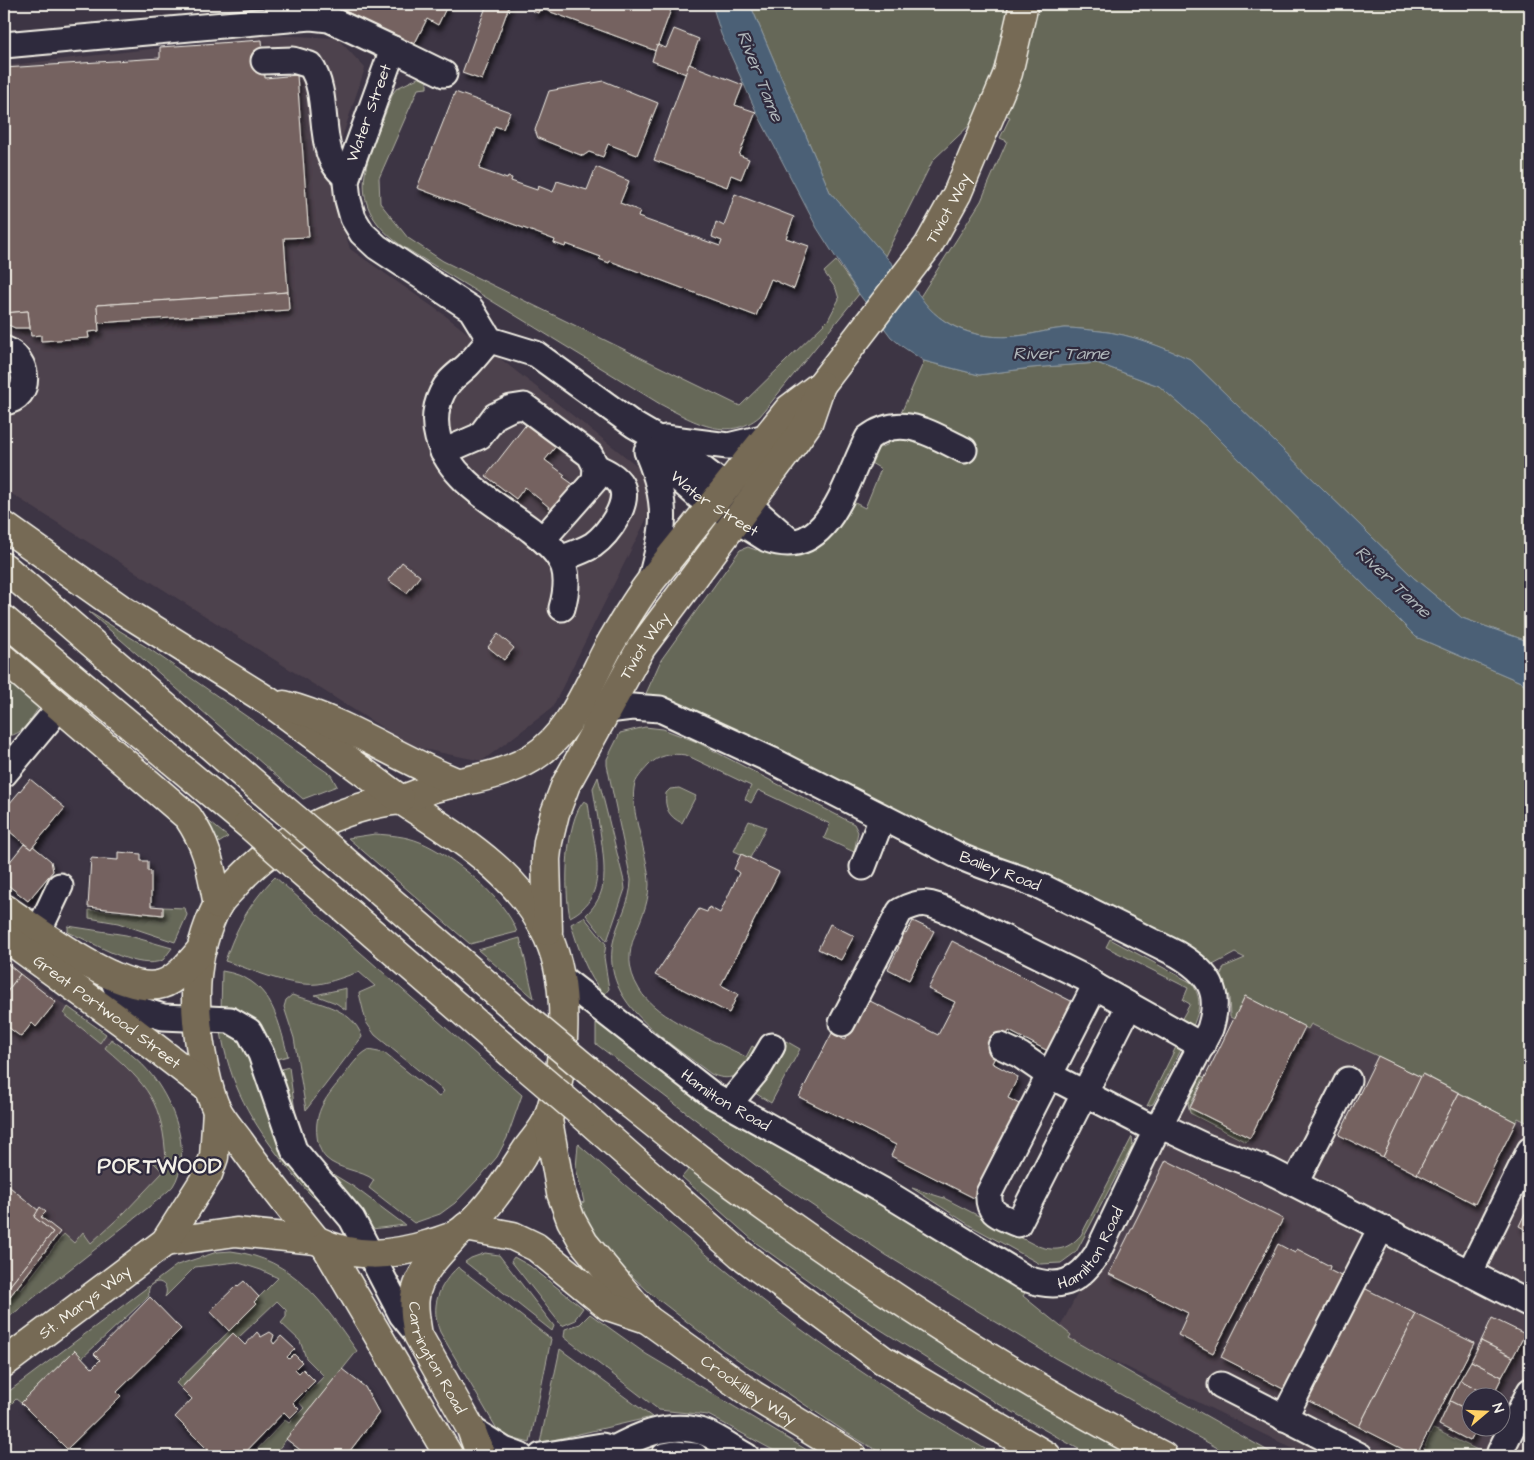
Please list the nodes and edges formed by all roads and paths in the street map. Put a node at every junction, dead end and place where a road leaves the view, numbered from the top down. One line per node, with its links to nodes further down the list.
1 (1024, 4): 9 (main road, Tiviot Way)
2 (4, 45): 3 (street, Water Street)
3 (393, 49): 5 (street); 6 (street, Water Street)
4 (264, 61): 6 (street)
5 (444, 74)
6 (347, 177): 7 (street, Water Street)
7 (490, 340): 12 (street, Water Street); 14 (street)
8 (4, 349): 10 (street)
9 (820, 386): 11 (main road, Tiviot Way); 17 (main road, Tiviot Way)
10 (4, 402)
11 (766, 437): 12 (street); 16 (main road, Tiviot Way)
12 (652, 444): 16 (street, Water Street); 22 (street, Water Street)
13 (964, 450): 17 (street, Water Street)
14 (443, 452): 15 (street); 19 (street)
15 (596, 467): 19 (street); 20 (street)
16 (719, 495): 17 (street, Water Street); 22 (main road, Tiviot Way)
17 (743, 513): 27 (main road, Tiviot Way)
18 (4, 526): 26 (main road)
19 (542, 539): 20 (street)
20 (560, 558): 23 (street)
21 (4, 567): 84 (main road, bridge)
22 (650, 582): 30 (main road, Tiviot Way)
23 (562, 608)
24 (4, 620): 83 (main road, bridge)
25 (4, 659): 35 (main road)
26 (268, 701): 30 (main road); 31 (main road)
27 (608, 710): 32 (street, Bailey Road); 38 (main road, Tiviot Way)
28 (49, 720): 29 (street)
29 (6, 767)
30 (469, 781): 31 (main road, Tiviot Way)
31 (401, 800): 35 (main road, Tiviot Way); 38 (main road)
32 (882, 818): 33 (street); 49 (street, Bailey Road)
33 (863, 867)
34 (60, 886): 39 (street)
35 (218, 905): 40 (main road)
36 (4, 908): 39 (main road, Great Portwood Street)
37 (4, 936): 39 (main road, Great Portwood Street)
38 (549, 938): 42 (main road)
39 (33, 943): 41 (main road, Great Portwood Street); 53 (main road, Great Portwood Street)
40 (202, 949): 41 (main road, Great Portwood Street); 45 (main road)
41 (110, 974): 45 (street)
42 (559, 976): 54 (street, Hamilton Road); 55 (main road)
43 (1095, 986): 44 (street); 46 (street); 50 (street)
44 (1129, 1006): 49 (street); 52 (street)
45 (197, 1019): 53 (main road); 63 (street)
46 (842, 1023)
47 (772, 1046): 54 (street)
48 (1001, 1046): 50 (street)
49 (1202, 1046): 56 (street, Bailey Road)
50 (1049, 1075): 52 (street); 52 (street)
51 (1348, 1080): 58 (street)
52 (1084, 1094): 56 (street)
53 (213, 1100): 61 (main road, St. Marys Way); 62 (main road)
54 (728, 1104): 56 (street, Hamilton Road)
55 (548, 1120): 60 (main road, Carrington Road); 66 (main road, Crookilley Way)
56 (1159, 1128): 58 (street)
57 (1530, 1150): 64 (street)
58 (1295, 1183): 59 (street)
59 (1381, 1228): 64 (street); 71 (street)
60 (460, 1231): 63 (main road, St. Marys Way); 66 (main road, Crookilley Way); 67 (main road, Carrington Road)
61 (165, 1242): 62 (main road, St. Marys Way); 68 (main road, St. Marys Way)
62 (321, 1242): 63 (main road, St. Marys Way); 75 (main road)
63 (371, 1255): 67 (street)
64 (1470, 1272): 65 (street)
65 (1530, 1304)
66 (647, 1319): 82 (main road, Crookilley Way)
67 (418, 1335): 72 (main road, Carrington Road)
68 (4, 1363)
69 (1221, 1385): 71 (street)
70 (1530, 1391): 73 (street)
71 (1284, 1418): 85 (street)
72 (471, 1429): 76 (main road, Carrington Road); 77 (street)
73 (1500, 1452)
74 (607, 1453): 78 (street); 81 (street)
75 (449, 1456)
76 (481, 1456)
77 (520, 1456)
78 (541, 1456)
79 (664, 1456): 80 (street)
80 (694, 1456)
81 (746, 1456)
82 (853, 1456)
83 (1047, 1456)
84 (1163, 1456)
85 (1360, 1456)

